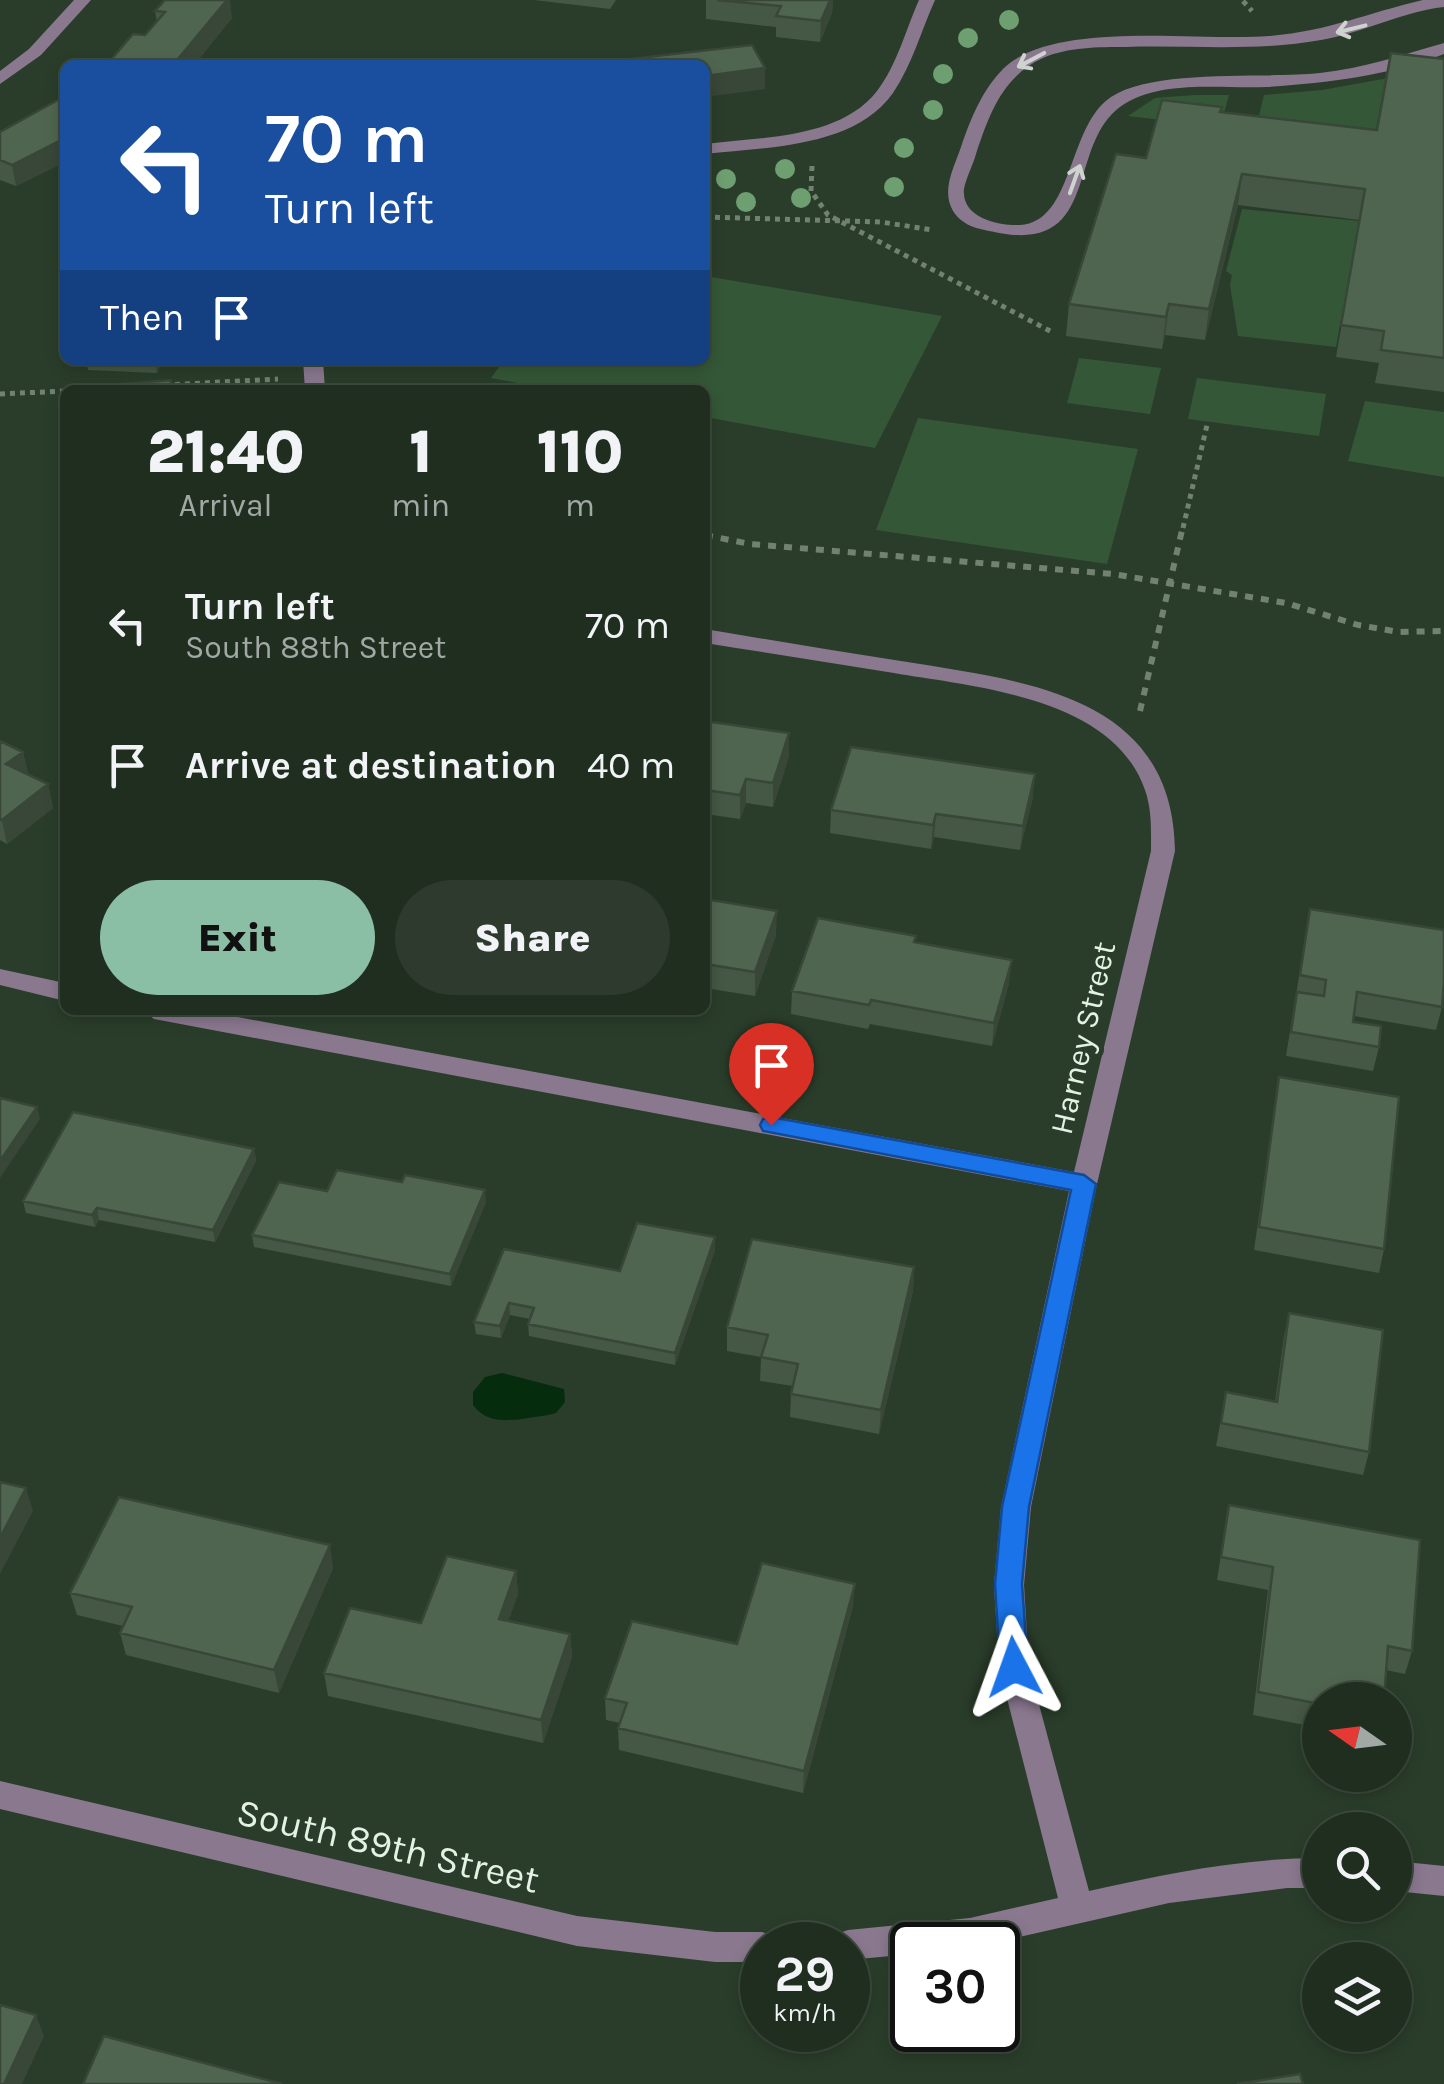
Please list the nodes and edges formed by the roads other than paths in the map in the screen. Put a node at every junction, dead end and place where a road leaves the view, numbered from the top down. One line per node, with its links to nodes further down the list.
1 (83, 0): 5 (street)
2 (927, 0): 6 (street)
3 (1444, 2): 4 (street, one-way to 4)
4 (1444, 48)
5 (0, 79)
6 (710, 148)
7 (710, 637): 11 (street, Harney Street)
8 (0, 977): 9 (street)
9 (60, 991)
10 (181, 1015): 11 (street)
11 (1084, 1184): 16 (street, Harney Street)
12 (0, 1795): 18 (street, South 89th Street)
13 (1302, 1873): 16 (street)
14 (1412, 1878): 15 (street)
15 (1444, 1881)
16 (1077, 1907): 17 (street)
17 (870, 1944)
18 (740, 1948)

